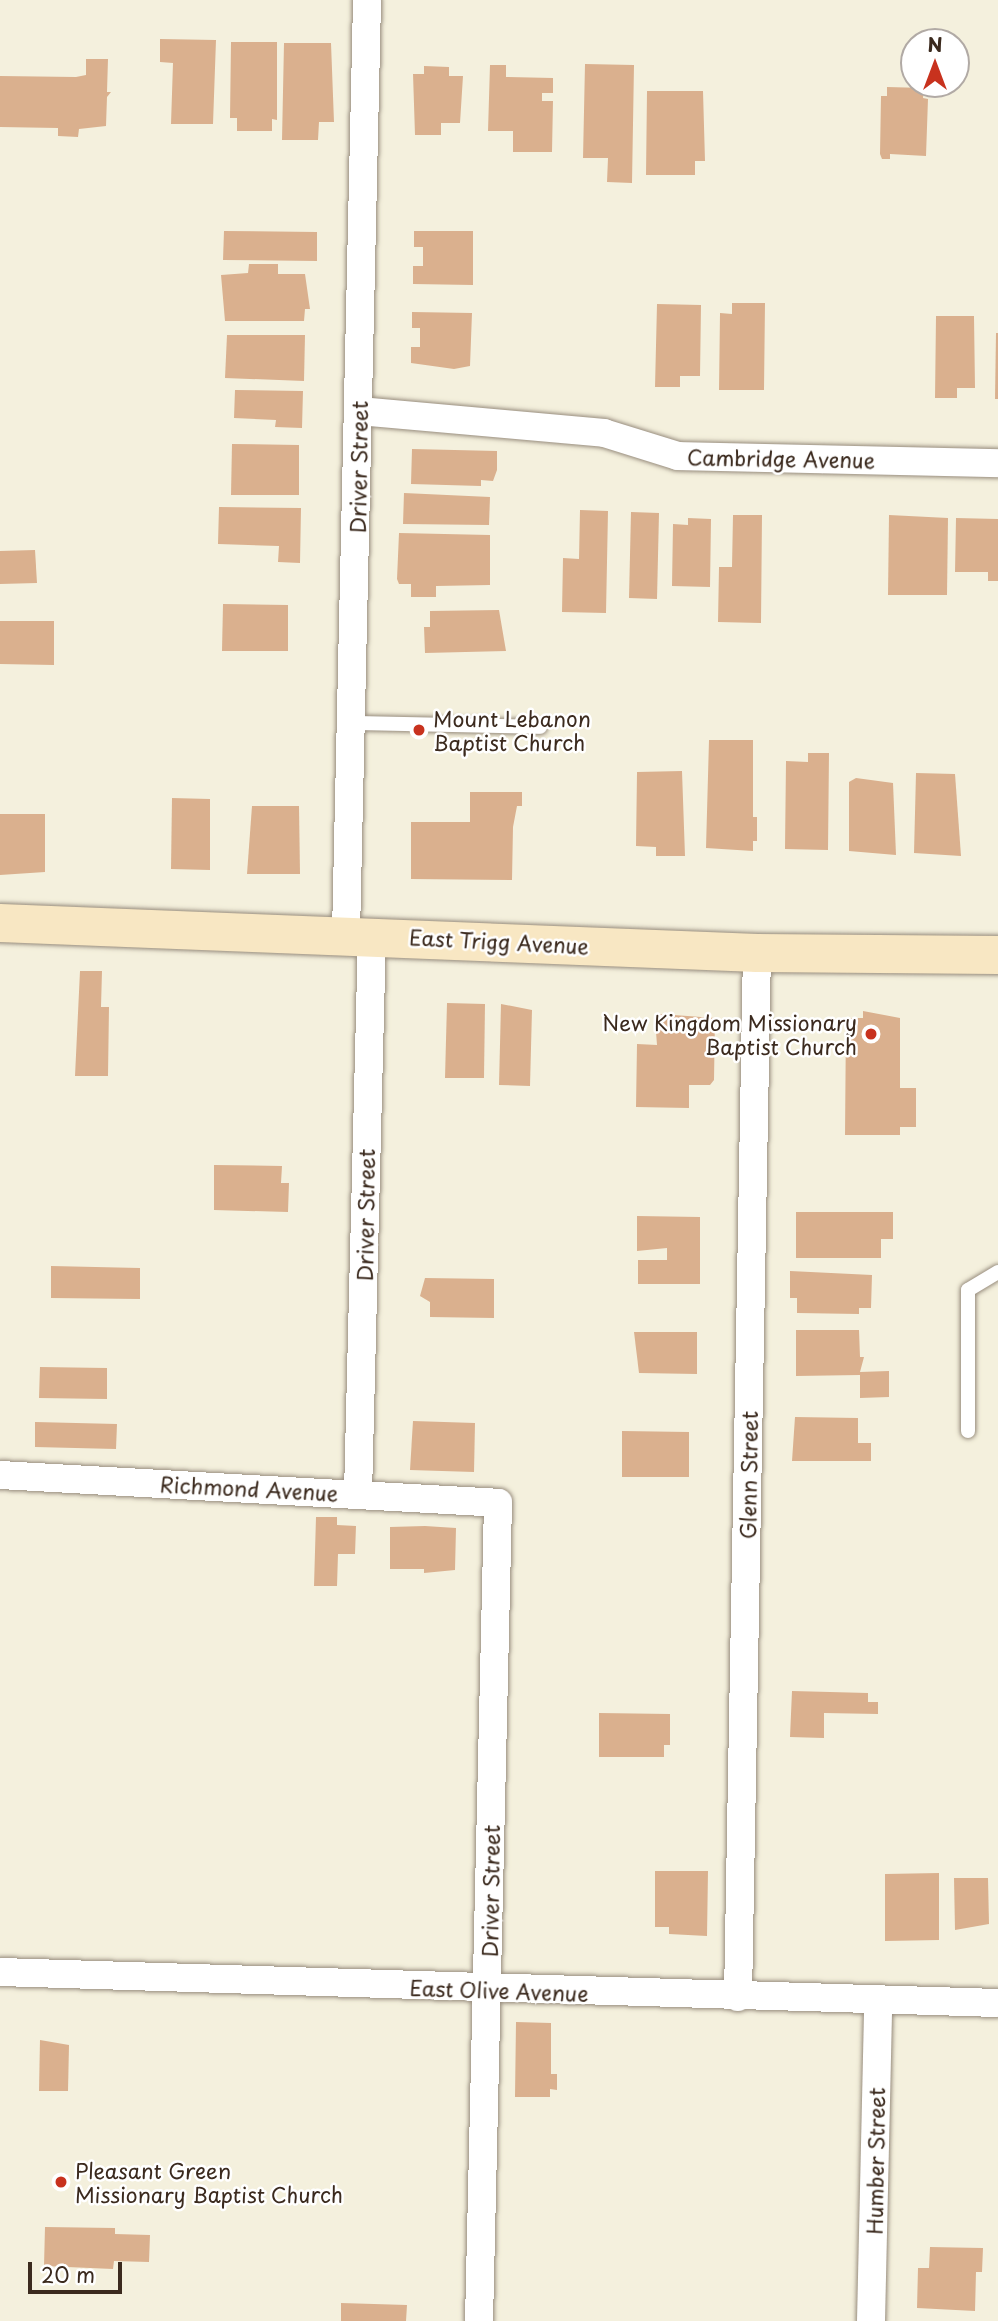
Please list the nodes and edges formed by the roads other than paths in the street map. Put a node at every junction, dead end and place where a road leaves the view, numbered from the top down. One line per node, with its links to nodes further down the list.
1 (368, 0): 2 (street, Driver Street)
2 (359, 411): 3 (street, Cambridge Avenue); 4 (street, Driver Street)
3 (998, 463)
4 (352, 723): 5 (lane); 7 (street, Driver Street)
5 (540, 727)
6 (0, 923): 7 (street, East Trigg Avenue)
7 (359, 935): 8 (street, East Trigg Avenue); 13 (street, Driver Street)
8 (757, 953): 9 (street, East Trigg Avenue); 17 (street, Glenn Street)
9 (998, 955)
10 (998, 1272): 11 (lane)
11 (968, 1431)
12 (0, 1475): 13 (street, Richmond Avenue)
13 (358, 1494): 14 (street, Richmond Avenue)
14 (498, 1503): 16 (street, Driver Street)
15 (0, 1972): 16 (street, East Olive Avenue)
16 (488, 1990): 17 (street, East Olive Avenue); 20 (street, Driver Street)
17 (738, 1997): 18 (street, East Olive Avenue)
18 (878, 2002): 19 (street, East Olive Avenue); 21 (street, Humber Street)
19 (998, 2003)
20 (479, 2321)
21 (871, 2321)

